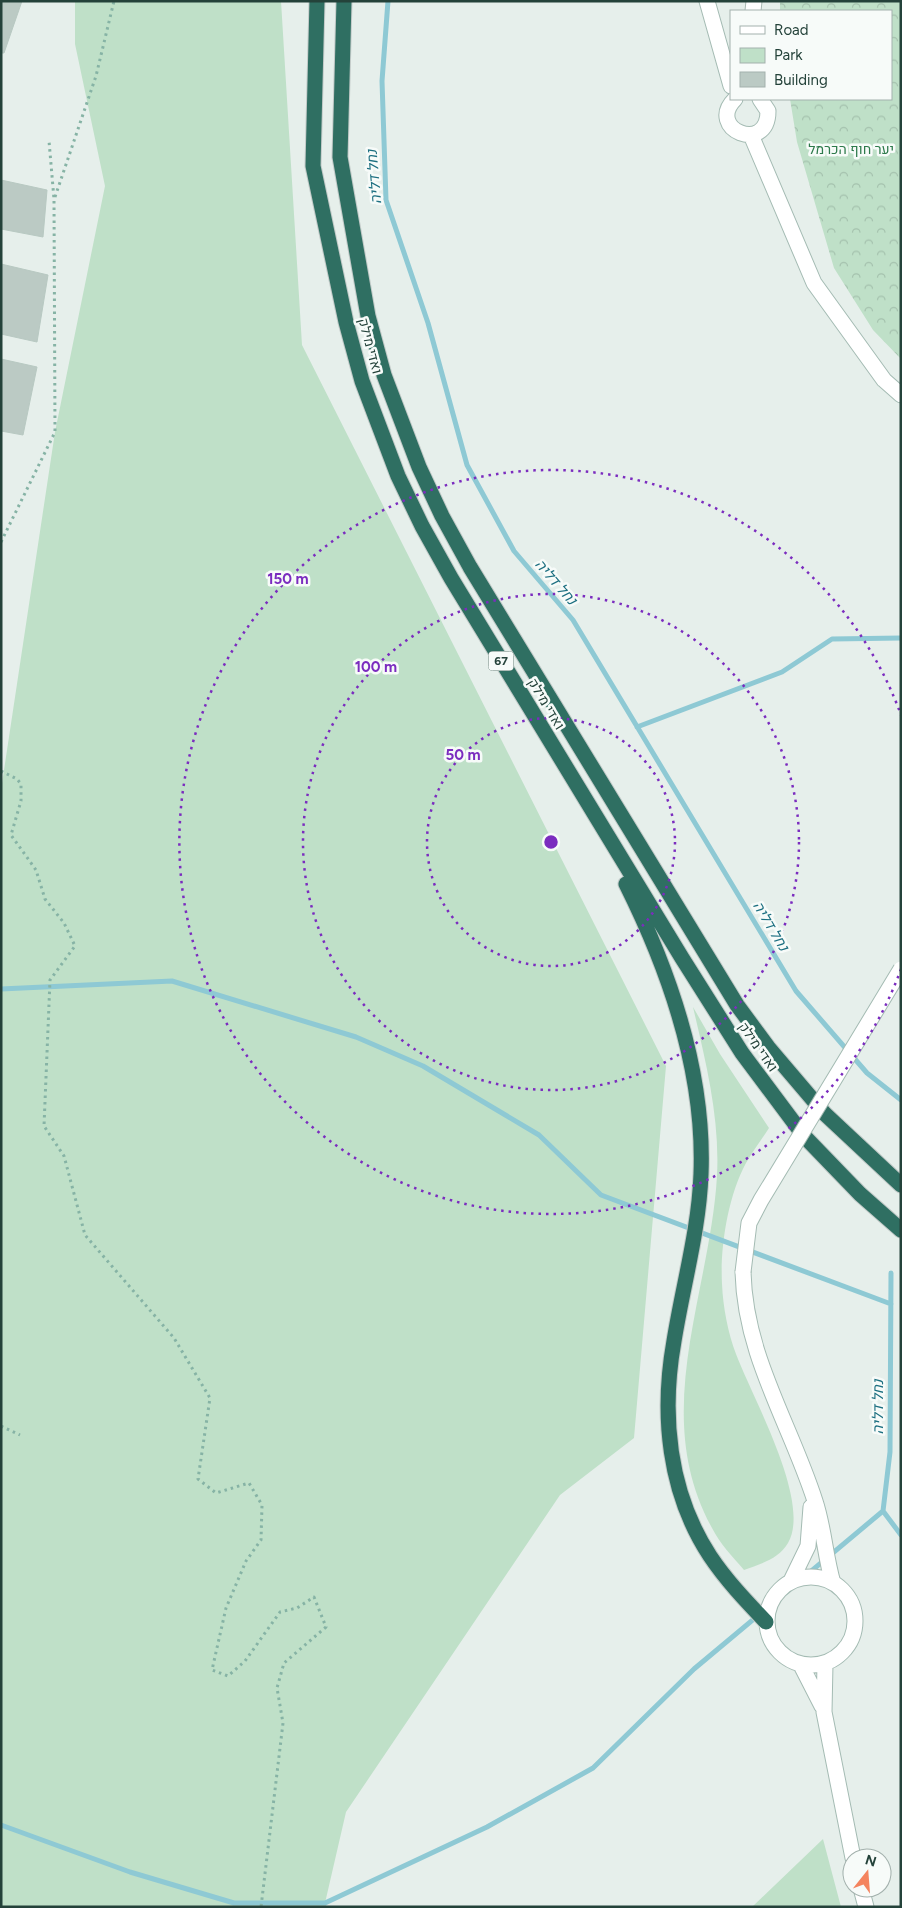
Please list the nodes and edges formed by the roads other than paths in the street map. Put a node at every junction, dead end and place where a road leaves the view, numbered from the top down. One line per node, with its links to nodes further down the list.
1 (316, 1): 9 (highway, ואדי מילק / 67)
2 (344, 1): 11 (highway, ואדי מילק / 67)
3 (707, 1): 4 (street)
4 (730, 82)
5 (734, 100): 7 (street)
6 (761, 100): 7 (street)
7 (751, 135): 8 (street)
8 (901, 395)
9 (580, 791): 12 (highway, ואדי מילק / 67); 16 (highway)
10 (901, 969): 13 (street, bridge)
11 (901, 1185)
12 (901, 1230)
13 (806, 1478): 14 (street); 15 (street)
14 (791, 1582): 15 (street); 16 (street)
15 (833, 1583): 17 (street)
16 (766, 1622): 18 (street)
17 (825, 1664): 18 (street); 19 (street)
18 (801, 1665): 19 (street)
19 (824, 1712): 20 (street)
20 (851, 1848)

